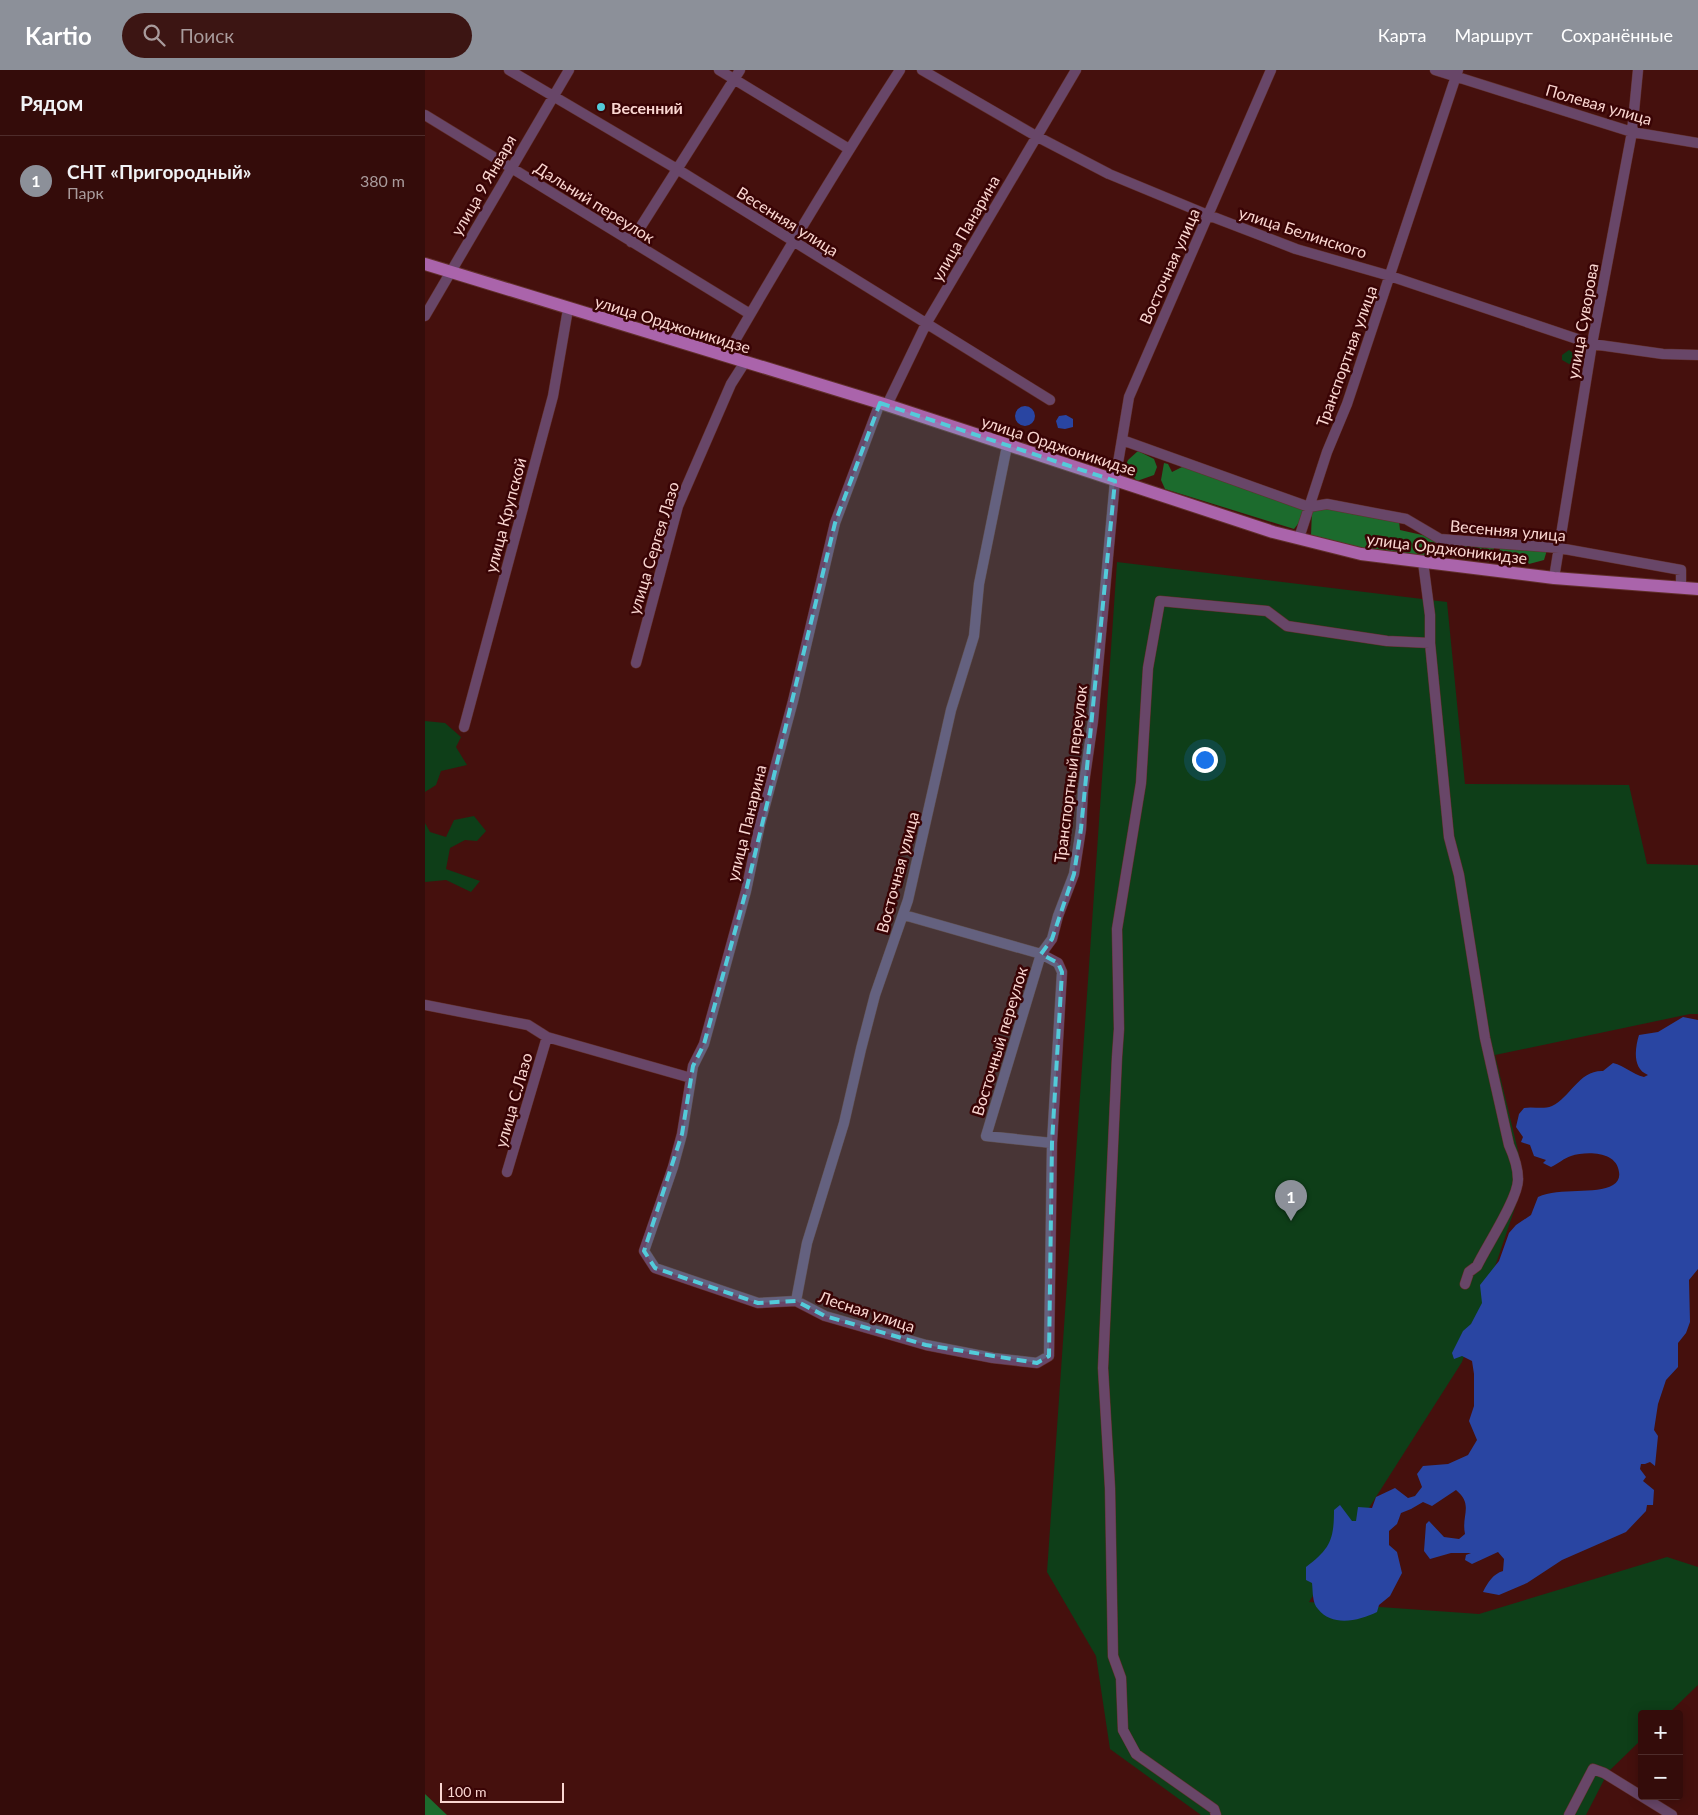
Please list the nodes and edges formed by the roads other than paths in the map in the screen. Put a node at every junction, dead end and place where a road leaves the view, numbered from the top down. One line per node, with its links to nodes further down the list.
1 (509, 70): 12 (street, Весенняя улица)
2 (569, 70): 12 (street, улица 9 Января)
3 (719, 70): 11 (street)
4 (900, 70): 17 (street)
5 (922, 70): 15 (street, улица Белинского)
6 (1076, 70): 15 (street, улица Панарина)
7 (1271, 70): 20 (street, Восточная улица)
8 (1435, 70): 10 (street, Полевая улица)
9 (1638, 70): 14 (street, улица Суворова)
10 (1457, 74): 14 (street, Полевая улица); 25 (street, Транспортная улица)
11 (737, 75): 17 (street); 19 (street)
12 (553, 96): 18 (street, улица 9 Января); 19 (street, Весенняя улица)
13 (425, 115): 18 (street, Дальний переулок)
14 (1631, 132): 16 (street, Полевая улица); 30 (street, улица Суворова)
15 (1036, 136): 20 (street, улица Белинского); 29 (street, улица Панарина)
16 (1698, 143)
17 (849, 149): 22 (street)
18 (511, 167): 21 (street, Дальний переулок); 24 (street, улица 9 Января)
19 (677, 169): 21 (street); 22 (street, Весенняя улица)
20 (1207, 215): 25 (street, улица Белинского); 36 (street, Восточная улица)
21 (631, 242): 27 (street, Дальний переулок)
22 (792, 242): 27 (street); 29 (street, Весенняя улица)
23 (425, 264): 24 (main road, улица Орджоникидзе)
24 (451, 272): 26 (main road, улица Орджоникидзе); 28 (street, улица 9 Января)
25 (1390, 276): 30 (street, улица Белинского); 39 (street, Транспортная улица)
26 (568, 309): 32 (main road, улица Орджоникидзе); 48 (street, улица Крупской)
27 (750, 314): 32 (street)
28 (425, 316)
29 (926, 324): 34 (street, Весенняя улица); 35 (street, улица Панарина)
30 (1592, 344): 31 (street, улица Белинского); 41 (street, улица Суворова)
31 (1698, 355)
32 (726, 356): 33 (main road, улица Орджоникидзе)
33 (745, 362): 35 (main road, улица Орджоникидзе); 47 (street, улица Сергея Лазо)
34 (1050, 400)
35 (884, 404): 37 (main road, улица Орджоникидзе); 53 (street, улица Панарина)
36 (1121, 440): 38 (street, Восточная улица); 39 (street, Весенняя улица)
37 (1007, 446): 38 (main road, улица Орджоникидзе); 49 (street, Восточная улица)
38 (1115, 481): 40 (main road, улица Орджоникидзе); 50 (street, Транспортный переулок)
39 (1309, 507): 40 (street, Транспортная улица); 41 (street, Весенняя улица)
40 (1299, 538): 42 (main road, улица Орджоникидзе)
41 (1559, 548): 43 (street, улица Суворова); 44 (street, Весенняя улица)
42 (1423, 562): 43 (main road, улица Орджоникидзе); 46 (street)
43 (1554, 578): 44 (main road, улица Орджоникидзе)
44 (1681, 588): 45 (main road, улица Орджоникидзе)
45 (1698, 589)
46 (1430, 643): 57 (street); 59 (street)
47 (635, 663)
48 (464, 727)
49 (904, 915): 50 (street, Восточный переулок); 58 (street, Восточная улица)
50 (1041, 954): 54 (street); 54 (street, Восточный переулок)
51 (425, 1005): 52 (street)
52 (547, 1037): 53 (street); 55 (street, улица С.Лазо)
53 (691, 1078): 56 (street, улица Панарина)
54 (1052, 1143): 58 (street, Лесная улица)
55 (507, 1172)
56 (644, 1251): 58 (street, Лесная улица)
57 (1465, 1284)
58 (796, 1301)
59 (1216, 1815)
60 (1569, 1815): 61 (street)
61 (1672, 1815)

